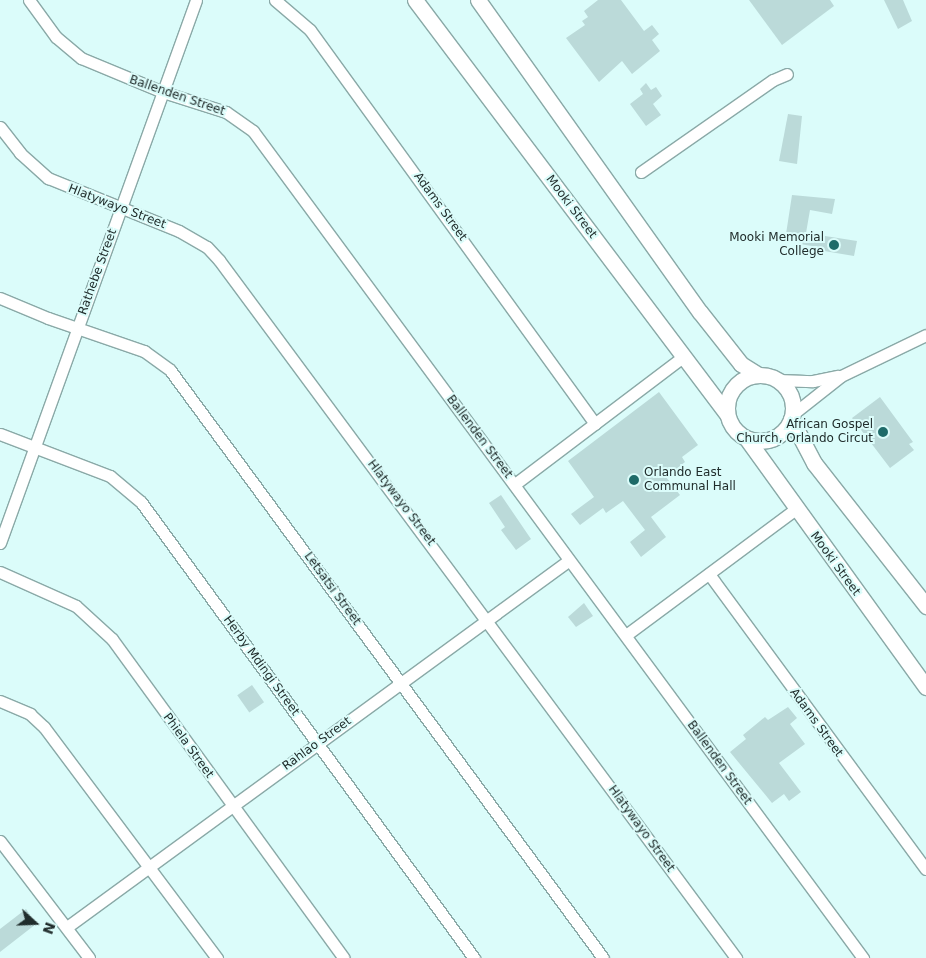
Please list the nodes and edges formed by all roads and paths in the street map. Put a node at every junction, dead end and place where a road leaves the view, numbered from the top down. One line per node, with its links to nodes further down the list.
1 (29, 0): 7 (street, Ballenden Street)
2 (196, 0): 7 (street, Rathebe Street)
3 (275, 0): 20 (street, Adams Street)
4 (415, 0): 14 (main road, Mooki Street)
5 (478, 0): 15 (main road)
6 (787, 74): 9 (street)
7 (163, 92): 10 (street, Rathebe Street); 24 (street, Ballenden Street)
8 (0, 126): 10 (street, Hlatywayo Street)
9 (641, 172)
10 (121, 208): 12 (street, Rathebe Street); 31 (street, Hlatywayo Street)
11 (0, 298): 12 (street, Letsatsi Street)
12 (78, 327): 23 (street, Rathebe Street); 33 (street, Letsatsi Street)
13 (926, 335): 16 (street)
14 (683, 357): 18 (main road, Mooki Street); 20 (street)
15 (757, 374): 17 (main road); 18 (main road)
16 (841, 376): 17 (street); 19 (street)
17 (778, 380): 19 (main road)
18 (727, 414): 22 (main road)
19 (792, 417): 22 (main road); 30 (main road)
20 (595, 424): 24 (street)
21 (0, 434): 23 (street, Herby Mdingi Street)
22 (747, 439): 25 (main road, Mooki Street)
23 (35, 446): 26 (street, Rathebe Street); 36 (street, Herby Mdingi Street)
24 (514, 484): 27 (street, Ballenden Street)
25 (797, 508): 29 (street); 34 (main road, Mooki Street)
26 (0, 543)
27 (568, 561): 31 (street, Rahlao Street); 32 (street, Ballenden Street)
28 (0, 572): 37 (street, Phiela Street)
29 (709, 574): 32 (street); 40 (street, Adams Street)
30 (926, 606)
31 (487, 620): 33 (street, Rahlao Street); 47 (street, Hlatywayo Street)
32 (626, 635): 48 (street, Ballenden Street)
33 (400, 684): 36 (street, Rahlao Street); 46 (street, Letsatsi Street)
34 (926, 687)
35 (0, 702): 39 (street)
36 (318, 744): 37 (street, Rahlao Street); 45 (street, Herby Mdingi Street)
37 (232, 807): 39 (street, Rahlao Street); 44 (street, Phiela Street)
38 (0, 841): 41 (street)
39 (147, 869): 41 (street, Rahlao Street); 43 (street)
40 (926, 869)
41 (67, 928): 42 (street)
42 (89, 958)
43 (216, 958)
44 (344, 958)
45 (474, 958)
46 (603, 958)
47 (736, 958)
48 (863, 958)

